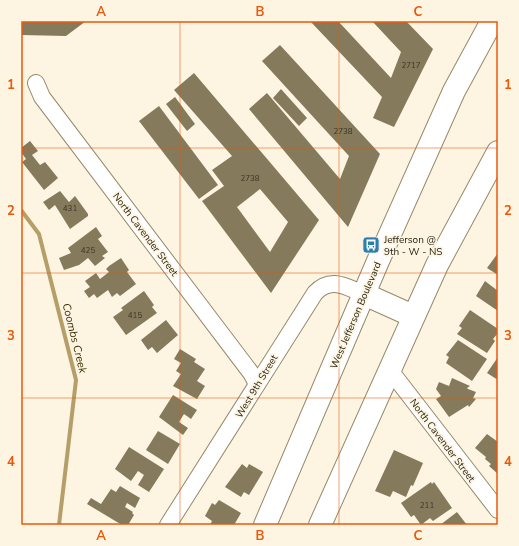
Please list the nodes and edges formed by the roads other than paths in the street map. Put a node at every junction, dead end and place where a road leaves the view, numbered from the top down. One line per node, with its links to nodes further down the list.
1 (492, 21): 4 (main road, West Jefferson Boulevard)
2 (36, 83): 7 (street, North Cavender Street)
3 (498, 152): 5 (main road)
4 (364, 294): 5 (main road); 7 (street, West 9th Street); 10 (main road, West Jefferson Boulevard)
5 (413, 316): 6 (main road)
6 (389, 369): 8 (street, North Cavender Street); 11 (main road)
7 (257, 384): 9 (street, West 9th Street)
8 (498, 510)
9 (168, 525)
10 (266, 525)
11 (320, 525)

